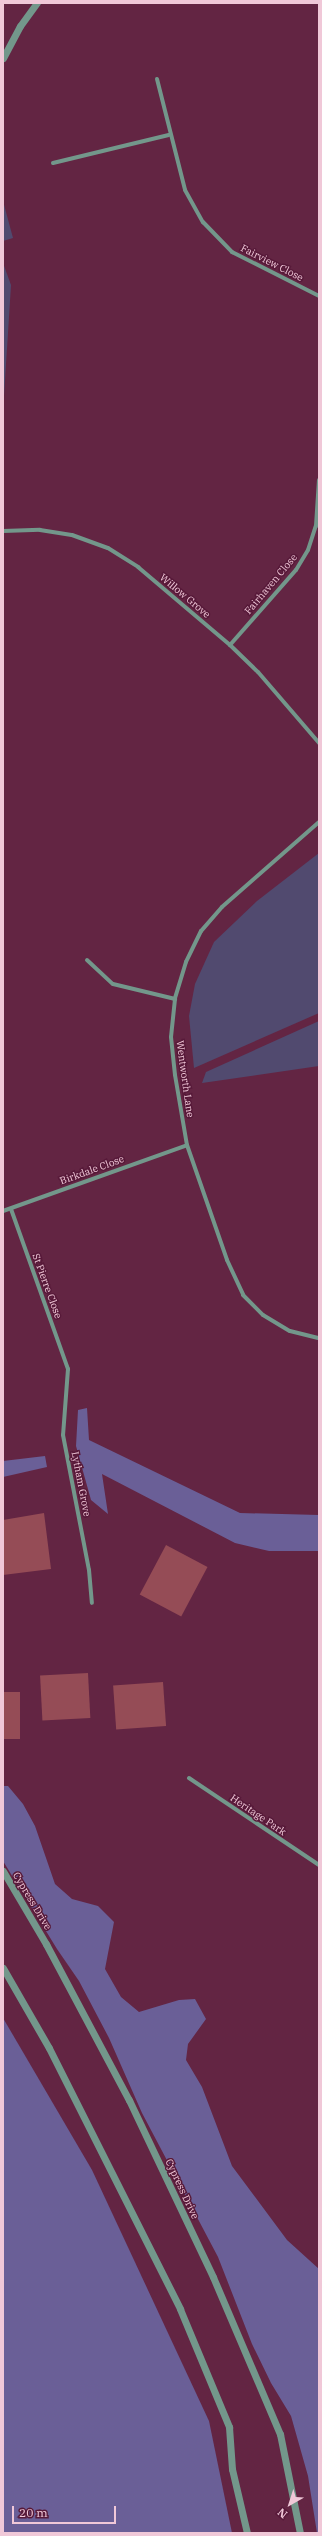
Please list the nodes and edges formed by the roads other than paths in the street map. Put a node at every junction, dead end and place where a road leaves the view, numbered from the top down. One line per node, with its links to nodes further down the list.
1 (37, 3): 2 (street)
2 (5, 48): 3 (street)
3 (3, 58)
4 (157, 79): 5 (street, Fairview Close)
5 (169, 135): 6 (street); 7 (street, Fairview Close)
6 (53, 163)
7 (319, 296)
8 (319, 480): 10 (street, Fairhaven Close)
9 (3, 530): 10 (street, Willow Grove)
10 (230, 645): 11 (street, Willow Grove)
11 (319, 743)
12 (319, 822): 14 (street, Wentworth Lane)
13 (87, 960): 14 (street)
14 (175, 998): 15 (street, Wentworth Lane)
15 (187, 1145): 16 (street, Birkdale Close); 18 (street, Wentworth Lane)
16 (11, 1208): 17 (street, Birkdale Close); 19 (street, St Pierre Close)
17 (3, 1211)
18 (319, 1338)
19 (68, 1369): 20 (street, Lytham Grove)
20 (92, 1603)
21 (189, 1778): 22 (street, Heritage Park)
22 (319, 1865)
23 (3, 1871): 26 (street, Cypress Drive)
24 (3, 1968): 25 (street)
25 (247, 2533)
26 (300, 2533)

